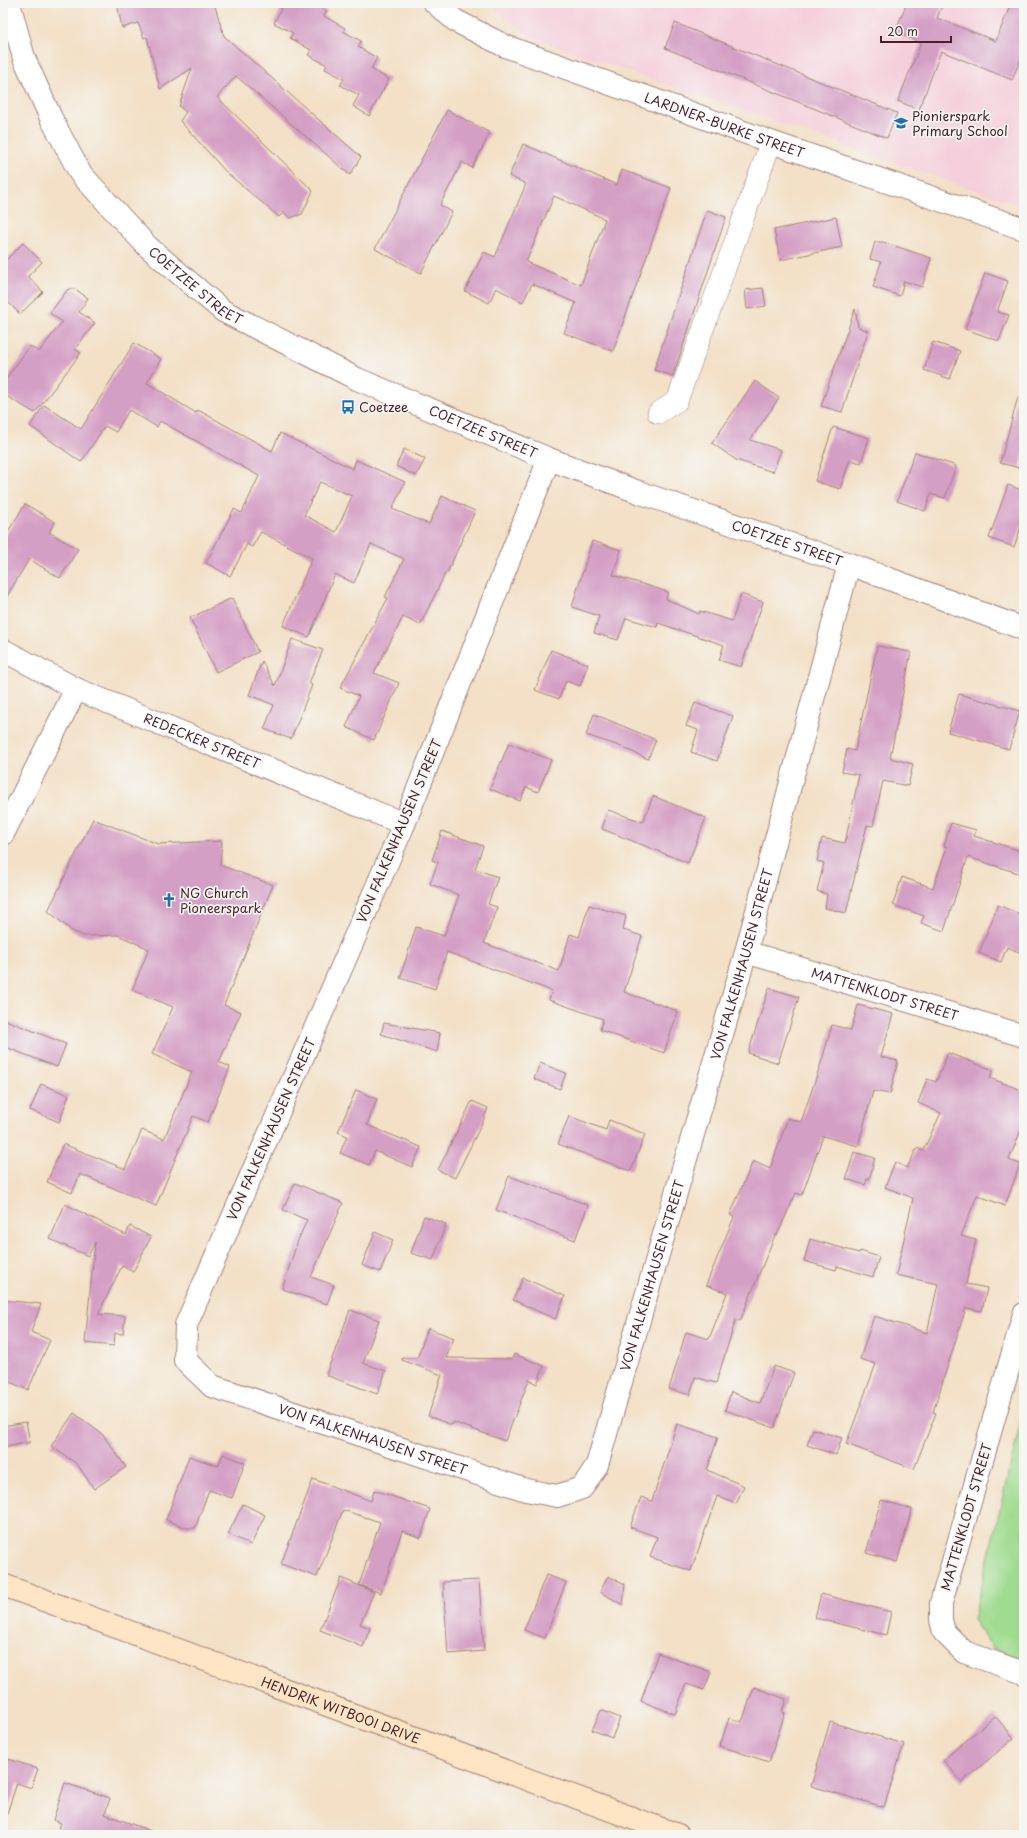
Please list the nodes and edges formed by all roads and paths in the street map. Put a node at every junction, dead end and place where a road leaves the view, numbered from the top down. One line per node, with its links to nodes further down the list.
1 (9, 3): 6 (street, COETZEE STREET)
2 (434, 3): 3 (street, LARDNER-BURKE STREET)
3 (771, 142): 4 (street, LARDNER-BURKE STREET); 5 (street)
4 (1024, 229)
5 (658, 413)
6 (549, 459): 7 (street, COETZEE STREET); 11 (street, VON FALKENHAUSEN STREET)
7 (849, 564): 8 (street, COETZEE STREET); 13 (street, VON FALKENHAUSEN STREET)
8 (1024, 629)
9 (3, 650): 10 (street, REDECKER STREET)
10 (76, 690): 11 (street, REDECKER STREET); 12 (street)
11 (404, 824): 13 (street, VON FALKENHAUSEN STREET)
12 (3, 834)
13 (746, 952): 14 (street, MATTENKLODT STREET)
14 (1024, 1036)
15 (1024, 1314): 17 (street, MATTENKLODT STREET)
16 (3, 1585): 18 (main road, HENDRIK WITBOOI DRIVE)
17 (1024, 1673)
18 (678, 1835)

